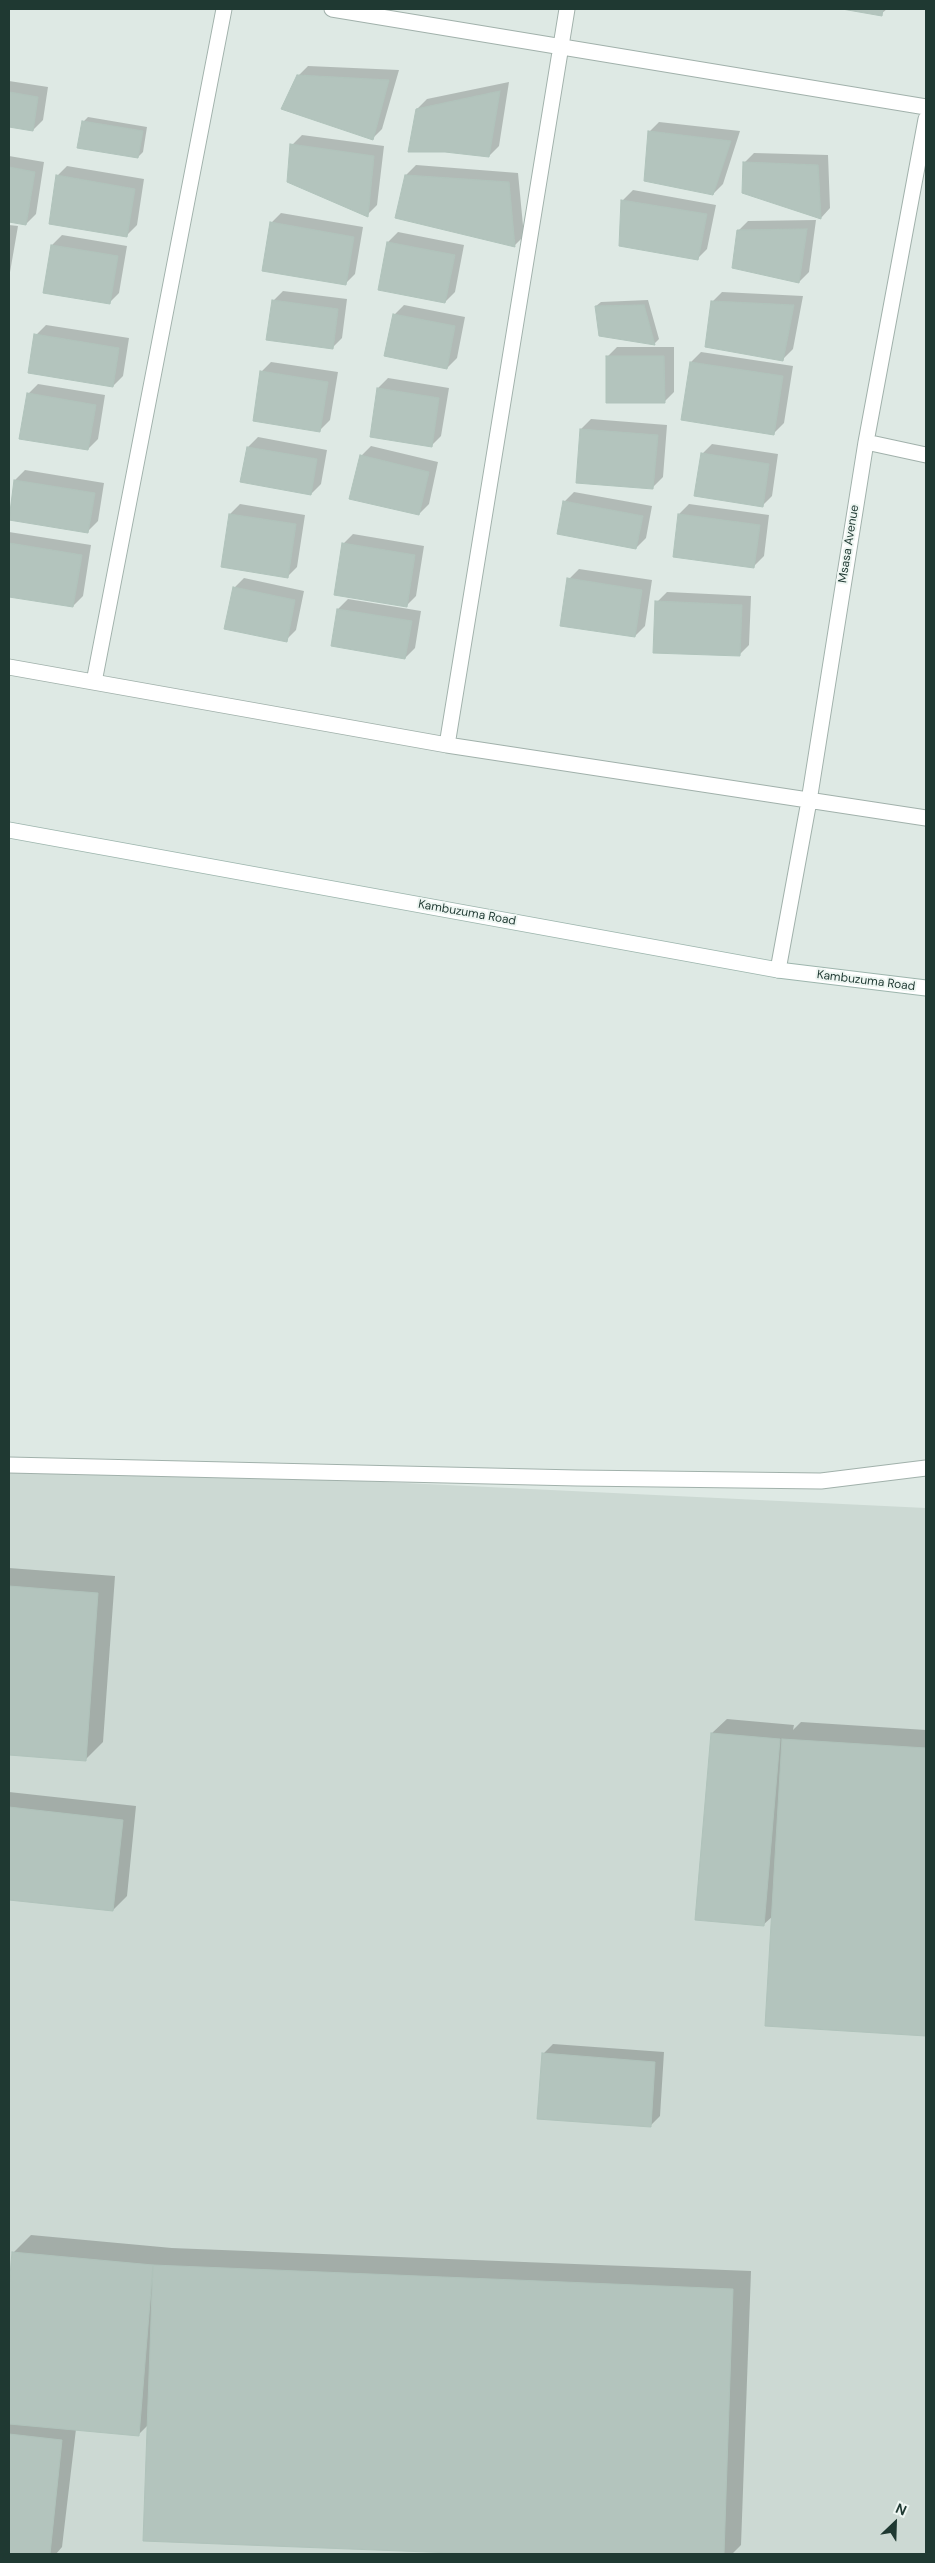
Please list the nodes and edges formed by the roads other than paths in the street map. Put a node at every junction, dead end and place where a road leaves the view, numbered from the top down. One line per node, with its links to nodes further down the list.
1 (224, 9): 10 (street)
2 (332, 9): 4 (street)
3 (567, 9): 4 (street)
4 (560, 48): 5 (street); 11 (street)
5 (926, 107)
6 (926, 119): 7 (street, Msasa Avenue)
7 (866, 442): 8 (street); 12 (street, Msasa Avenue)
8 (926, 455)
9 (9, 667): 10 (street)
10 (94, 682): 11 (street)
11 (447, 745): 12 (street)
12 (809, 802): 13 (street); 15 (street, Msasa Avenue)
13 (926, 818)
14 (9, 830): 15 (street, Kambuzuma Road)
15 (778, 970): 16 (street, Kambuzuma Road)
16 (926, 988)
17 (9, 1465): 18 (street)
18 (926, 1468)

